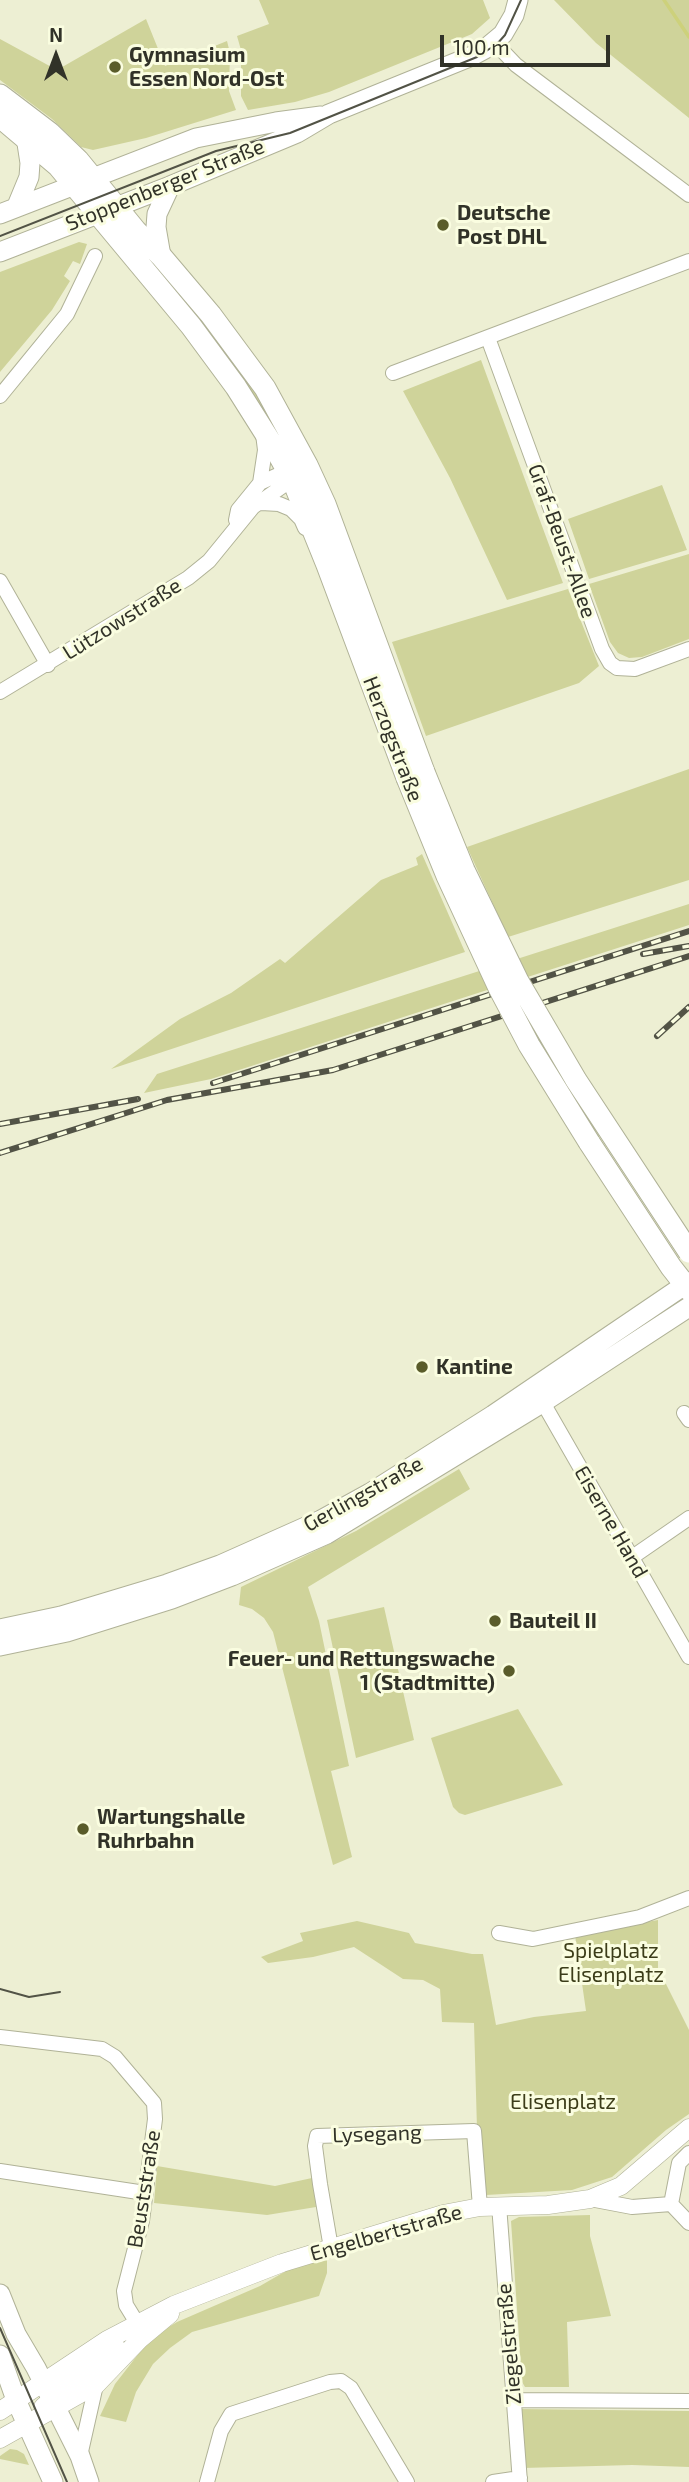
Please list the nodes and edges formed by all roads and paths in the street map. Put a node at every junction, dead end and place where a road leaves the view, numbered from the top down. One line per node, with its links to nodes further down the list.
1 (518, 0): 2 (main road)
2 (495, 42): 4 (main road, Stoppenberger Straße); 8 (street)
3 (0, 95): 9 (main road)
4 (329, 114): 7 (main road, Stoppenberger Straße); 9 (main road, Stoppenberger Straße)
5 (0, 117): 6 (main road)
6 (26, 137): 9 (main road); 10 (main road)
7 (170, 186): 9 (main road, Stoppenberger Straße); 13 (main road)
8 (689, 195)
9 (95, 196): 10 (main road, Stoppenberger Straße); 11 (main road, Stoppenberger Straße); 13 (main road, Herzogstraße); 18 (main road, Herzogstraße)
10 (9, 210)
11 (0, 252)
12 (94, 256): 17 (street)
13 (161, 256): 19 (main road, Herzogstraße)
14 (689, 261): 15 (street)
15 (488, 338): 16 (street); 25 (street, Graf-Beust-Allee)
16 (393, 373)
17 (0, 396)
18 (262, 429): 19 (main road, Herzogstraße); 20 (street, Lützowstraße)
19 (296, 472): 20 (street, Lützowstraße); 21 (street, Lützowstraße); 23 (main road, Herzogstraße); 28 (main road, Herzogstraße)
20 (260, 482): 22 (street, Lützowstraße)
21 (261, 503): 22 (street, Lützowstraße); 23 (street)
22 (232, 531): 26 (street, Lützowstraße)
23 (327, 565): 28 (main road, Herzogstraße)
24 (0, 581): 26 (street)
25 (689, 649)
26 (48, 665): 27 (street, Lützowstraße)
27 (0, 692)
28 (415, 775): 29 (main road, Herzogstraße, bridge); 30 (main road, Herzogstraße, bridge)
29 (689, 1252)
30 (688, 1285): 32 (main road, Gerlingstraße)
31 (689, 1307): 32 (main road, Gerlingstraße)
32 (538, 1395): 34 (street, Eiserne Hand); 35 (main road, Gerlingstraße); 36 (main road, Gerlingstraße)
33 (689, 1518): 34 (street)
34 (631, 1558): 37 (street, Eiserne Hand)
35 (0, 1629)
36 (0, 1646)
37 (689, 1657)
38 (689, 1898): 39 (street)
39 (499, 1933)
40 (0, 2037): 45 (street, Beuststraße)
41 (689, 2128): 42 (street)
42 (681, 2139): 46 (street)
43 (689, 2153): 47 (street)
44 (0, 2171): 45 (street)
45 (145, 2193): 54 (street, Beuststraße)
46 (590, 2199): 47 (street); 48 (street, Engelbertstraße)
47 (671, 2204): 50 (street)
48 (499, 2205): 49 (street, Engelbertstraße); 58 (street, Ziegelstraße)
49 (480, 2207): 51 (street, Engelbertstraße); 51 (street, Lysegang)
50 (689, 2223)
51 (331, 2248): 53 (street, Engelbertstraße)
52 (0, 2294): 56 (main road)
53 (189, 2299): 54 (street, Engelbertstraße); 57 (street, Engelbertstraße)
54 (137, 2323): 56 (street, Engelbertstraße); 60 (street)
55 (0, 2356): 61 (main road)
56 (42, 2381): 60 (main road); 61 (street, Engelbertstraße)
57 (96, 2385): 60 (street, Engelbertstraße); 64 (street)
58 (514, 2400): 59 (street); 65 (street, Ziegelstraße)
59 (689, 2401)
60 (53, 2404): 62 (street, Engelbertstraße); 64 (main road)
61 (8, 2406): 62 (main road)
62 (26, 2425): 63 (street, Engelbertstraße); 66 (main road)
63 (0, 2440)
64 (80, 2456): 67 (main road)
65 (520, 2480): 70 (street)
66 (53, 2482)
67 (89, 2482)
68 (207, 2482): 69 (street)
69 (407, 2482)
70 (493, 2482)

